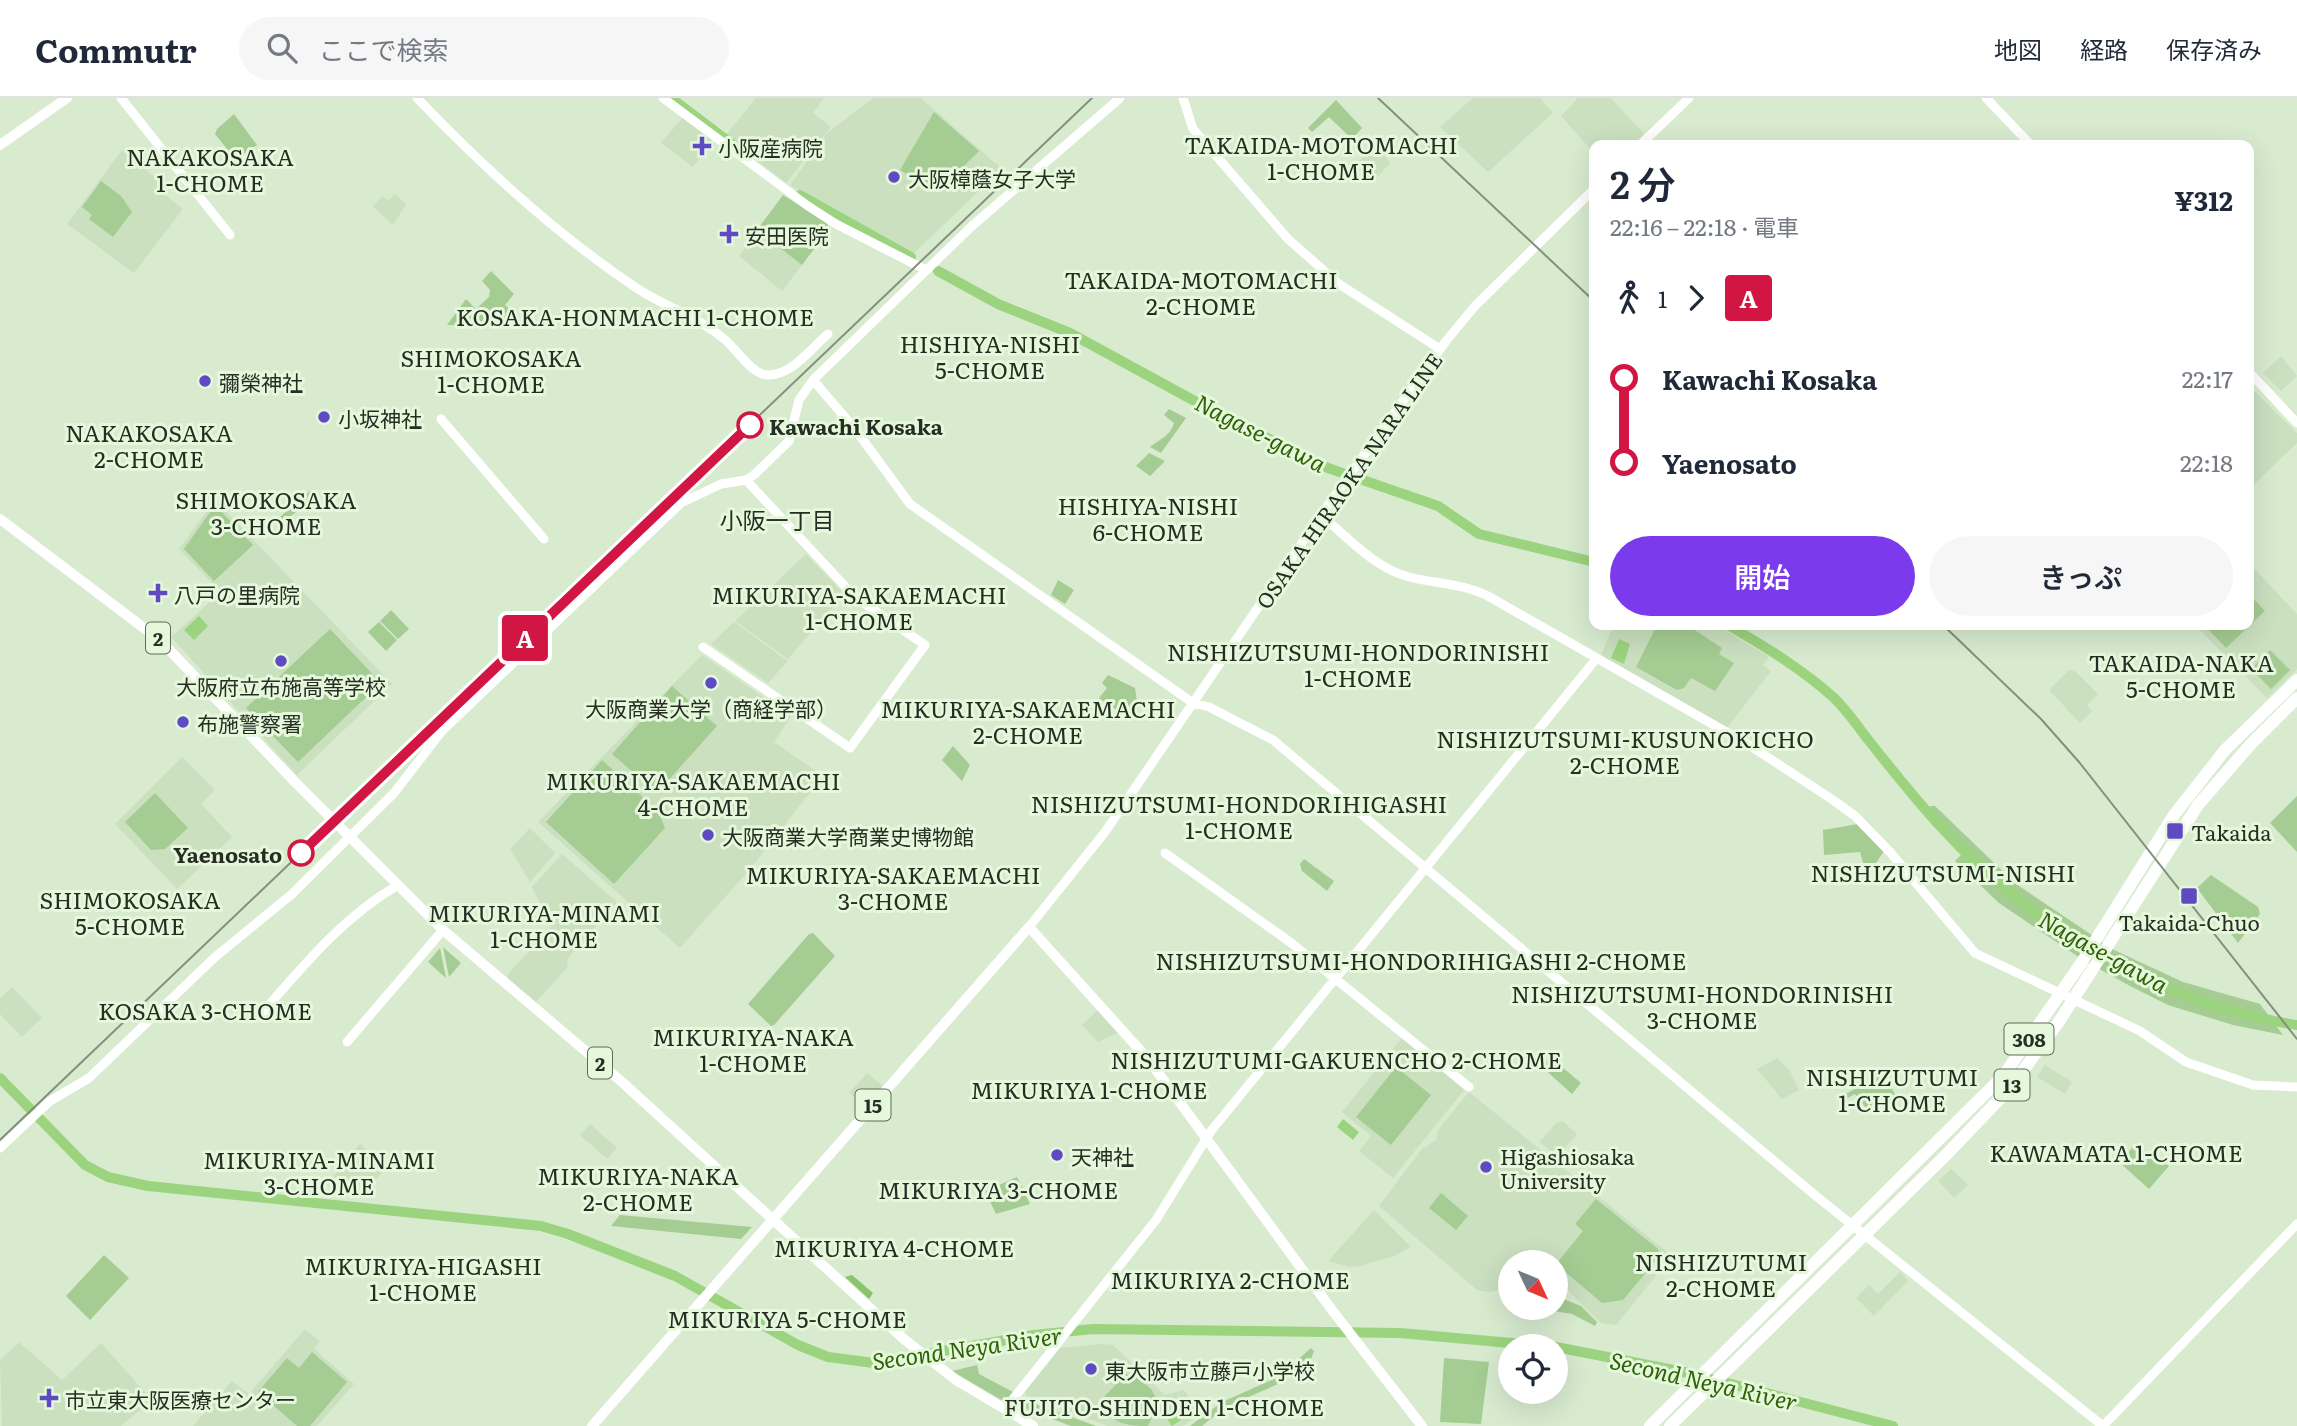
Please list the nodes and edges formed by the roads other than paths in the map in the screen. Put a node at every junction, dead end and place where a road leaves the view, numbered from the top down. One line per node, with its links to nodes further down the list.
1 (67, 98): 11 (main road)
2 (121, 98): 13 (street)
3 (417, 98): 15 (street)
4 (663, 98): 14 (street)
5 (1120, 98): 14 (street)
6 (1183, 98): 16 (street)
7 (1689, 98): 9 (street)
8 (1986, 98): 10 (street)
9 (1645, 140)
10 (2026, 140)
11 (0, 145)
12 (1589, 194): 16 (street, OSAKA HIRAOKA NARA LINE)
13 (230, 235)
14 (926, 270): 18 (street)
15 (828, 334)
16 (1440, 349): 22 (street, OSAKA HIRAOKA NARA LINE)
17 (2254, 377): 20 (street)
18 (813, 380): 21 (street); 30 (street)
19 (441, 419): 24 (street)
20 (2297, 423)
21 (746, 480): 25 (street); 32 (street)
22 (1321, 515): 26 (street); 30 (street, OSAKA HIRAOKA NARA LINE)
23 (0, 519): 32 (main road, 2)
24 (544, 539)
25 (703, 647)
26 (1596, 659): 34 (street); 39 (street)
27 (2297, 680): 39 (highway, 308)
28 (2297, 687): 56 (highway, 13)
29 (2297, 698): 57 (highway, 13)
30 (1193, 703): 34 (street); 36 (street, OSAKA HIRAOKA NARA LINE)
31 (2297, 706): 40 (highway, 308)
32 (351, 837): 35 (main road, 2); 46 (street)
33 (1165, 853): 38 (street)
34 (1427, 867): 38 (street); 49 (street)
35 (398, 885): 37 (main road, 2); 41 (street)
36 (1029, 927): 45 (main road); 47 (main road, 15)
37 (443, 930): 42 (street); 47 (main road, 2)
38 (1336, 978): 43 (street); 45 (street)
39 (2061, 994): 40 (street); 49 (highway, 308)
40 (2080, 1002): 44 (street); 50 (highway, 308)
41 (262, 1013)
42 (347, 1042)
43 (1469, 1087)
44 (2297, 1087)
45 (1206, 1139): 51 (street); 54 (main road)
46 (0, 1149)
47 (773, 1219): 51 (main road, 2); 52 (main road, 15)
48 (2297, 1224): 50 (street)
49 (1853, 1226): 50 (street); 55 (highway, 308)
50 (1869, 1239): 58 (highway, 308)
51 (1005, 1409): 53 (main road, 2)
52 (592, 1426)
53 (1033, 1426)
54 (1422, 1426)
55 (1650, 1426)
56 (1659, 1426)
57 (1670, 1426)
58 (1679, 1426)

